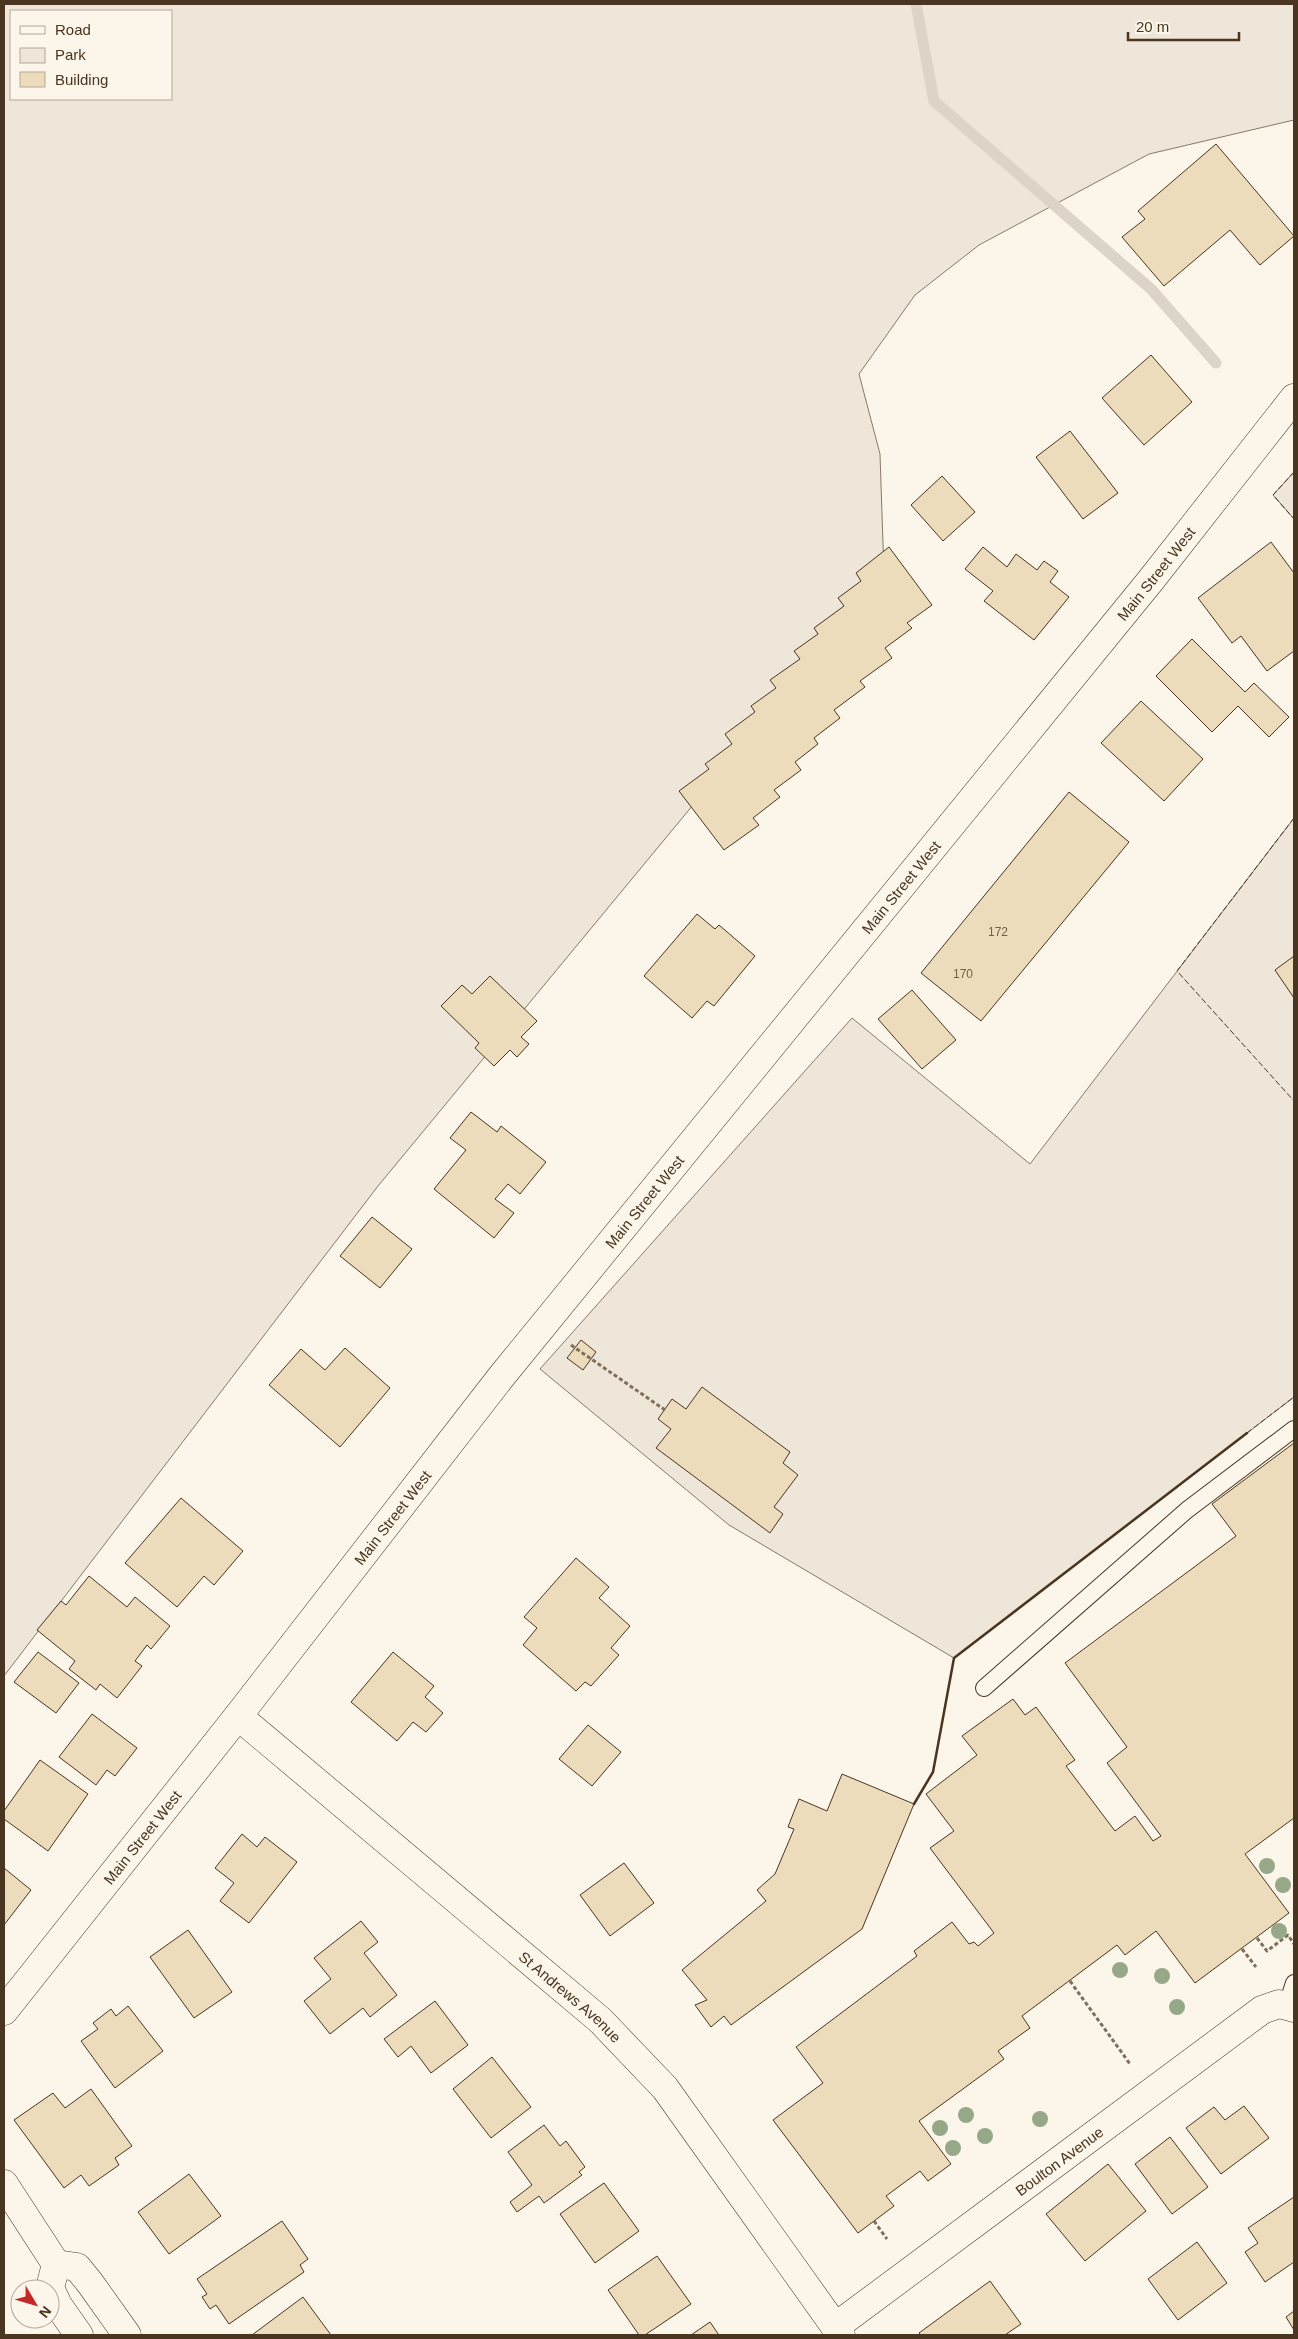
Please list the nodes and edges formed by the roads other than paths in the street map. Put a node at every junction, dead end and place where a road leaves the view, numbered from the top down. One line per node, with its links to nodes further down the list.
1 (1294, 398): 4 (main road, Main Street West)
2 (1294, 1429): 3 (lane)
3 (984, 1688)
4 (238, 1716): 6 (main road, Main Street West); 9 (main road, St Andrews Avenue)
5 (1292, 1999): 9 (main road, Boulton Avenue)
6 (4, 2011)
7 (4, 2184): 8 (main road)
8 (56, 2264): 10 (main road); 11 (main road)
9 (838, 2331)
10 (80, 2335)
11 (127, 2335)

